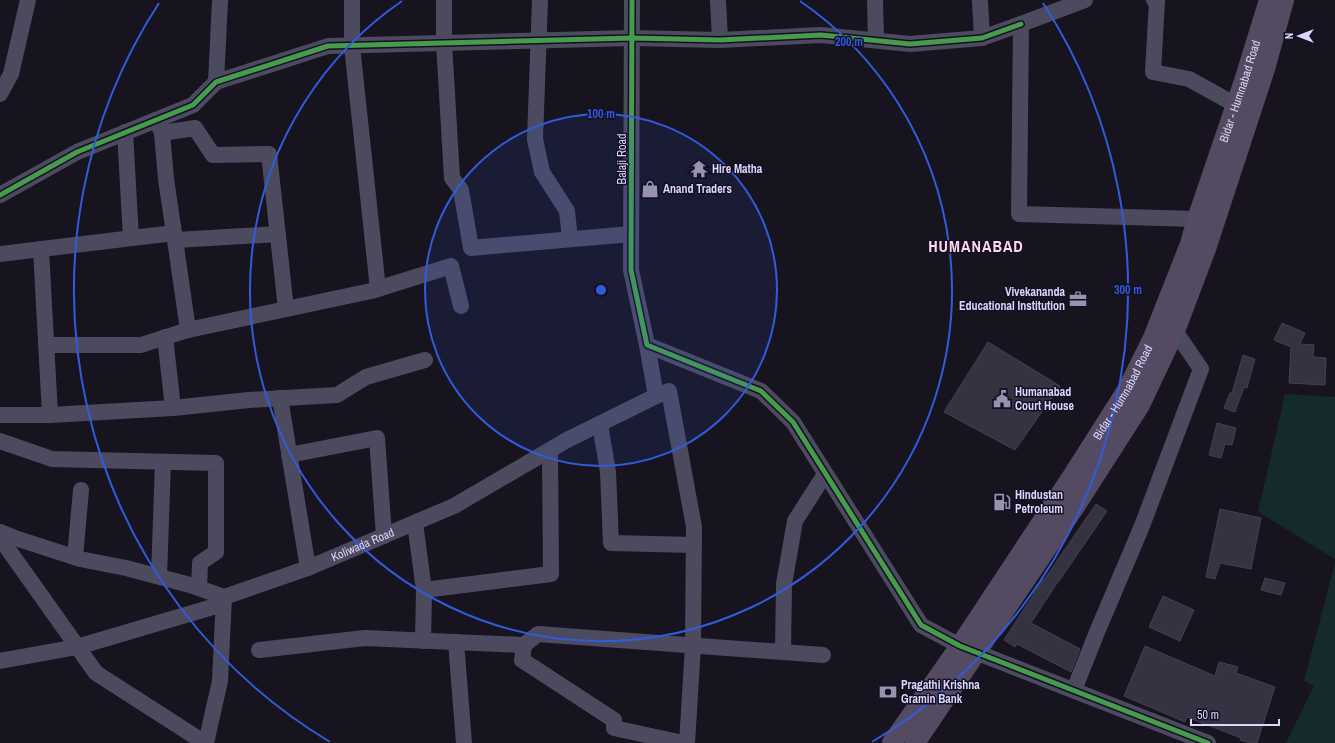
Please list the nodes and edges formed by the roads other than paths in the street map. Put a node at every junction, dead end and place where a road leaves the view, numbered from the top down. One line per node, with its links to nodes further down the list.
1 (28, 0): 23 (street)
2 (220, 0): 22 (street)
3 (352, 0): 21 (street)
4 (444, 0): 20 (street)
5 (540, 0): 17 (street)
6 (632, 0): 15 (street, Balaji Road)
7 (718, 0): 18 (street)
8 (874, 0): 19 (street)
9 (980, 0): 16 (street)
10 (1085, 0): 14 (street)
11 (1154, 0): 24 (street)
12 (1268, 0): 24 (main road, Bidar - Humnabad Road)
13 (1284, 0): 40 (main road, Bidar - Humnabad Road)
14 (1021, 24): 16 (street); 28 (street)
15 (632, 38): 17 (street); 18 (street); 30 (street, Balaji Road)
16 (982, 38): 19 (street)
17 (540, 40): 20 (street); 33 (street)
18 (720, 40): 19 (street)
19 (876, 40)
20 (444, 43): 21 (street); 33 (street)
21 (352, 46): 22 (street); 36 (street)
22 (216, 82): 25 (street)
23 (0, 94)
24 (1236, 105): 28 (main road, Bidar - Humnabad Road)
25 (159, 127): 26 (street); 29 (street); 31 (street)
26 (125, 132): 27 (street); 32 (street)
27 (0, 195)
28 (1197, 219): 73 (main road, Bidar - Humnabad Road)
29 (278, 234): 31 (street); 38 (street)
30 (631, 234): 33 (street); 43 (street, Balaji Road)
31 (175, 237): 32 (street); 39 (street)
32 (131, 238): 34 (street)
33 (570, 239)
34 (41, 249): 35 (street); 42 (street)
35 (0, 254)
36 (378, 289): 37 (street); 38 (street)
37 (461, 306)
38 (286, 309): 39 (street)
39 (188, 330): 41 (street)
40 (1175, 331): 73 (main road, Bidar - Humnabad Road); 78 (street)
41 (165, 337): 42 (street); 47 (street)
42 (46, 345): 49 (street)
43 (647, 345): 45 (street); 55 (street)
44 (425, 360): 46 (street)
45 (656, 396): 50 (street, Koliwada Road); 61 (street)
46 (280, 398): 47 (street); 53 (street)
47 (173, 408): 49 (street)
48 (0, 415): 49 (street)
49 (50, 415)
50 (600, 424): 52 (street, Koliwada Road); 61 (street)
51 (0, 441): 54 (street)
52 (550, 450): 57 (street, Koliwada Road); 66 (street)
53 (289, 455): 59 (street); 63 (street)
54 (163, 462): 64 (street); 65 (street)
55 (825, 474): 73 (street); 75 (street)
56 (81, 490): 62 (street)
57 (414, 523): 59 (street, Koliwada Road); 66 (street)
58 (0, 532): 62 (street)
59 (384, 536): 63 (street, Koliwada Road)
60 (0, 538): 72 (street)
61 (694, 545): 71 (street)
62 (75, 558): 64 (street)
63 (308, 568): 67 (street, Koliwada Road)
64 (159, 576): 65 (street)
65 (200, 588): 67 (street)
66 (424, 590): 68 (street)
67 (224, 597): 72 (street, Koliwada Road); 80 (street)
68 (424, 641): 69 (street); 74 (street)
69 (456, 642): 70 (street); 81 (street)
70 (524, 645): 71 (street); 82 (street)
71 (693, 646): 75 (street); 83 (street)
72 (77, 647): 77 (street, Koliwada Road); 80 (street)
73 (969, 649): 78 (street); 84 (main road, Bidar - Humnabad Road); 85 (main road, Bidar - Humnabad Road)
74 (259, 650)
75 (783, 652): 76 (street)
76 (823, 655)
77 (0, 661)
78 (1074, 690): 79 (street)
79 (1204, 742)
80 (206, 743)
81 (464, 743)
82 (683, 743)
83 (687, 743)
84 (892, 743)
85 (915, 743)

